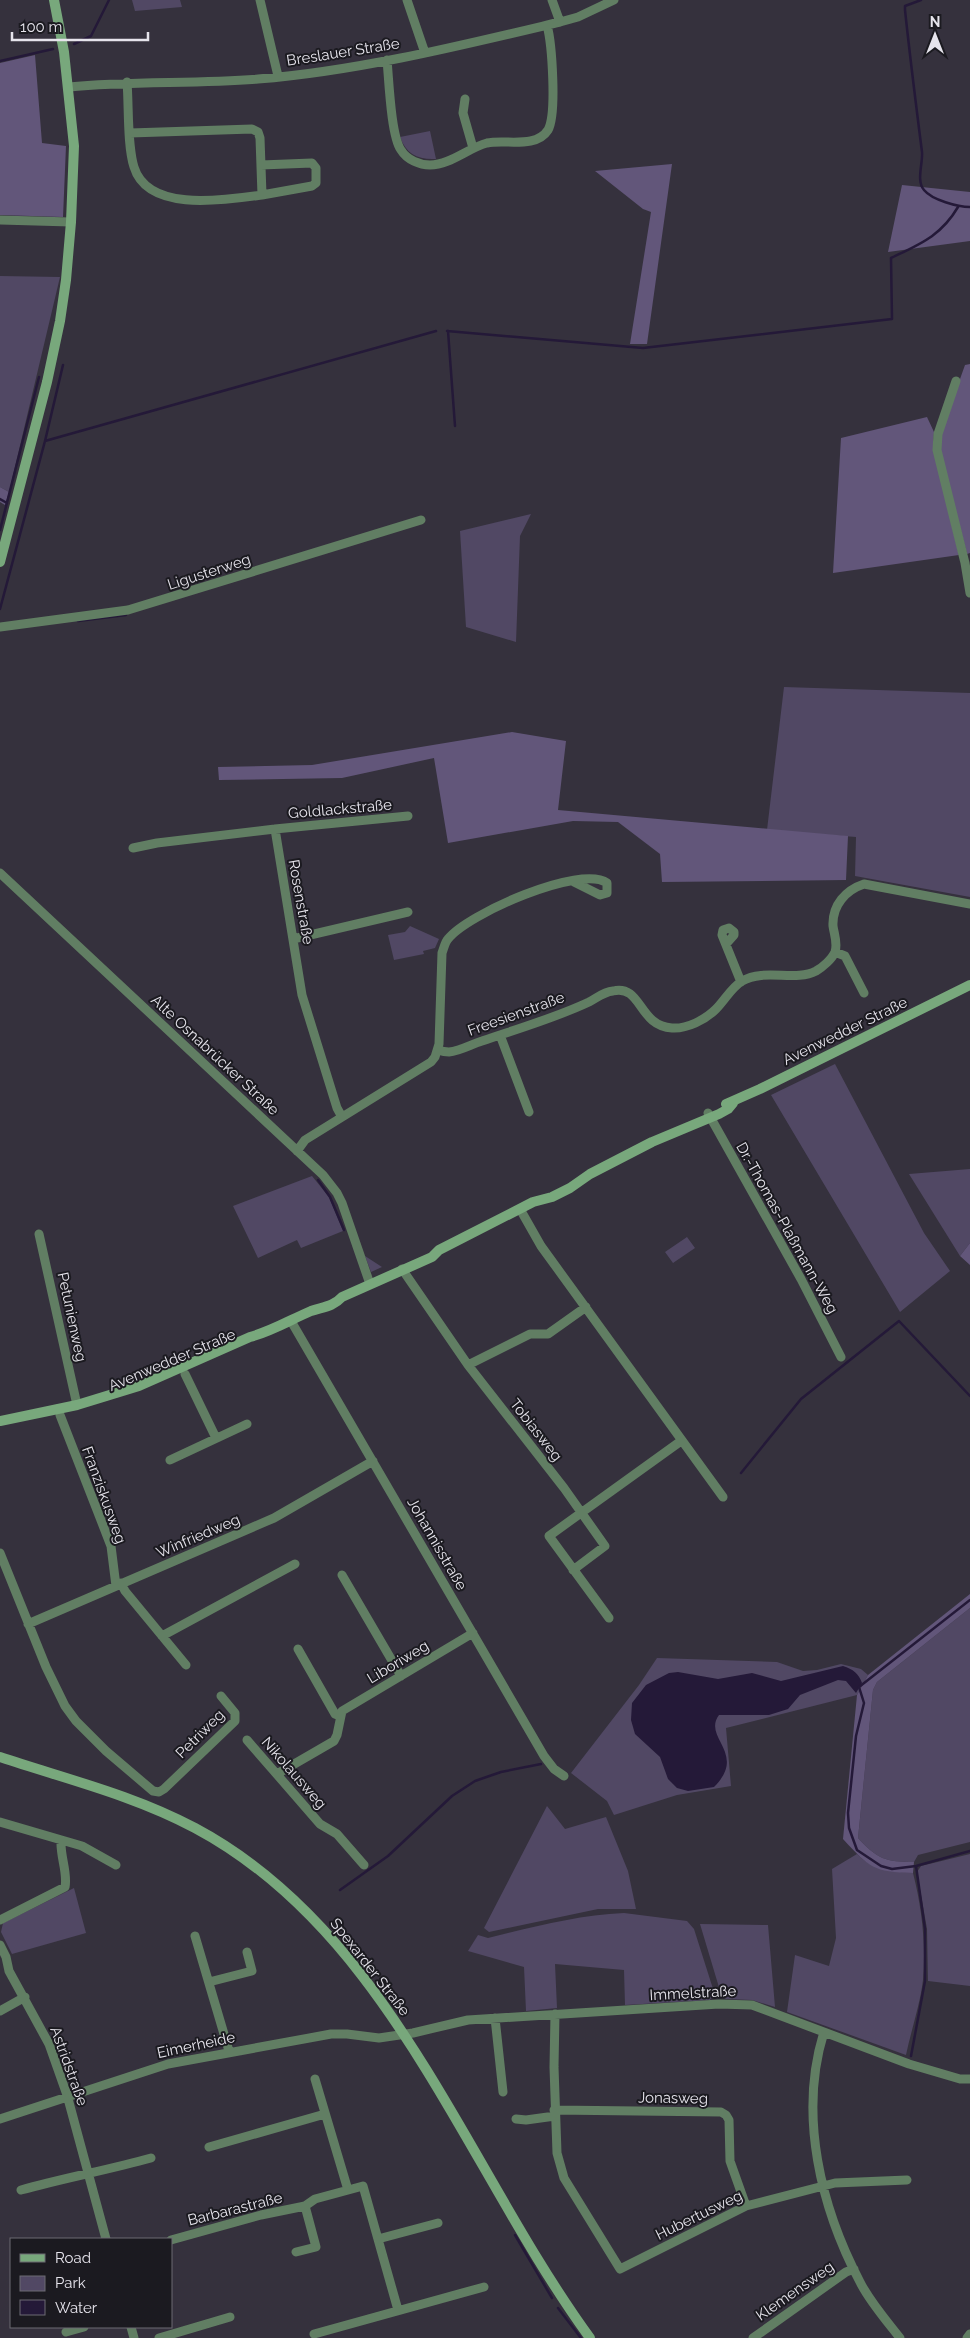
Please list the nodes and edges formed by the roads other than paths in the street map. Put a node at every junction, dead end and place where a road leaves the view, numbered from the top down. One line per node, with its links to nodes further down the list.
1 (54, 0): 12 (main road)
2 (260, 0): 10 (street)
3 (407, 0): 8 (street)
4 (552, 0): 6 (street)
5 (614, 0): 6 (street, Breslauer Straße)
6 (560, 22): 7 (street, Breslauer Straße)
7 (547, 25): 8 (street, Breslauer Straße); 15 (street)
8 (425, 53): 9 (street, Breslauer Straße)
9 (387, 60): 10 (street, Breslauer Straße); 15 (street)
10 (278, 76): 11 (street, Breslauer Straße)
11 (127, 82): 12 (street, Breslauer Straße); 14 (street)
12 (69, 87): 19 (main road)
13 (465, 99): 15 (street)
14 (130, 133): 16 (street); 17 (street)
15 (472, 148)
16 (261, 165): 17 (street); 17 (street)
17 (262, 195)
18 (0, 220): 19 (street)
19 (71, 222): 22 (main road)
20 (956, 381): 23 (street)
21 (421, 520): 24 (street, Ligusterweg)
22 (0, 562)
23 (970, 593)
24 (0, 627)
25 (408, 816): 26 (street, Goldlackstraße)
26 (275, 829): 27 (street); 32 (street, Rosenstraße)
27 (133, 848)
28 (0, 873): 43 (street, Alte Osnabrücker Straße)
29 (574, 882): 39 (street)
30 (970, 904): 34 (street)
31 (408, 912): 32 (street)
32 (293, 939): 42 (street, Rosenstraße)
33 (726, 944): 35 (street)
34 (835, 952): 35 (street); 37 (street)
35 (741, 982): 38 (street, Freesienstraße)
36 (970, 985): 41 (main road, Avenwedder Straße)
37 (864, 993)
38 (500, 1035): 39 (street, Freesienstraße); 40 (street)
39 (438, 1050): 42 (street)
40 (529, 1112)
41 (709, 1115): 44 (main road, Avenwedder Straße); 51 (street, Dr.-Thomas-Plaßmann-Weg)
42 (342, 1116): 43 (street)
43 (297, 1150): 47 (street, Alte Osnabrücker Straße)
44 (520, 1209): 46 (main road, Avenwedder Straße); 48 (street)
45 (40, 1234): 54 (street, Petunienweg)
46 (403, 1268): 47 (main road, Avenwedder Straße); 52 (street, Tobiasweg)
47 (370, 1284): 49 (main road, Avenwedder Straße)
48 (586, 1307): 52 (street); 60 (street)
49 (291, 1321): 50 (main road, Avenwedder Straße); 62 (street, Johannisstraße)
50 (266, 1332): 53 (main road, Avenwedder Straße); 54 (main road, Avenwedder Straße)
51 (841, 1357)
52 (468, 1365): 64 (street, Tobiasweg)
53 (185, 1374): 55 (main road, Avenwedder Straße); 59 (street)
54 (77, 1405): 56 (main road, Avenwedder Straße)
55 (60, 1415): 58 (main road, Avenwedder Straße); 69 (street, Franziskusweg)
56 (0, 1420)
57 (247, 1424): 59 (street)
58 (0, 1428)
59 (216, 1438): 61 (street)
60 (681, 1441): 63 (street); 64 (street)
61 (170, 1460)
62 (373, 1461): 69 (street, Winfriedweg); 72 (street, Johannisstraße)
63 (723, 1497)
64 (582, 1513): 67 (street, Tobiasweg); 67 (street)
65 (0, 1553): 71 (street)
66 (295, 1564): 73 (street)
67 (573, 1570): 70 (street)
68 (342, 1574): 76 (street)
69 (118, 1584): 71 (street, Winfriedweg); 73 (street)
70 (609, 1618)
71 (28, 1624): 77 (street, Petriweg)
72 (473, 1633): 76 (street, Liboriweg); 82 (street, Johannisstraße)
73 (162, 1636): 75 (street)
74 (298, 1649): 78 (street)
75 (186, 1665)
76 (401, 1676): 78 (street, Liboriweg)
77 (221, 1696)
78 (340, 1716): 81 (street)
79 (247, 1740): 81 (street, Nikolausweg)
80 (0, 1757): 97 (main road, Spexarder Straße)
81 (278, 1774): 86 (street, Nikolausweg)
82 (564, 1776)
83 (0, 1822): 84 (street)
84 (61, 1840): 85 (street); 87 (street)
85 (116, 1865)
86 (364, 1865)
87 (0, 1920)
88 (195, 1936): 91 (street)
89 (0, 1945): 92 (street, Astridstraße)
90 (247, 1952): 91 (street)
91 (209, 1982): 98 (street)
92 (25, 1997): 93 (street); 102 (street, Astridstraße)
93 (0, 2011)
94 (555, 2014): 95 (street, Immelstraße); 96 (street, Immelstraße); 103 (street)
95 (495, 2018): 97 (street, Immelstraße); 101 (street)
96 (824, 2032): 100 (street, Immelstraße); 111 (street)
97 (404, 2034): 98 (street, Eimerheide); 130 (main road, Spexarder Straße)
98 (229, 2051): 102 (street, Eimerheide)
99 (315, 2079): 104 (street)
100 (970, 2079)
101 (503, 2092)
102 (67, 2095): 105 (street, Eimerheide); 109 (street, Astridstraße)
103 (554, 2113): 106 (street, Jonasweg); 115 (street, Jonasweg); 115 (street, Hubertusweg)
104 (325, 2114): 107 (street); 113 (street)
105 (0, 2119)
106 (516, 2119)
107 (209, 2147)
108 (151, 2158): 109 (street)
109 (89, 2173): 112 (street); 117 (street, Astridstraße)
110 (907, 2180): 111 (street, Hubertusweg)
111 (823, 2185): 115 (street, Hubertusweg); 121 (street)
112 (21, 2190)
113 (348, 2190): 114 (street, Barbarastraße); 119 (street, Barbarastraße)
114 (305, 2206): 118 (street, Barbarastraße); 120 (street, Barbarastraße)
115 (746, 2206)
116 (438, 2223): 119 (street)
117 (106, 2238)
118 (172, 2240)
119 (378, 2240): 123 (street)
120 (296, 2252)
121 (854, 2269): 131 (street, Klemensweg); 132 (street)
122 (484, 2286): 123 (street)
123 (398, 2310): 127 (street)
124 (230, 2317): 129 (street)
125 (80, 2328): 126 (street)
126 (66, 2332)
127 (314, 2334)
128 (970, 2334): 133 (street)
129 (159, 2338)
130 (590, 2338)
131 (753, 2338)
132 (900, 2338)
133 (967, 2338)

